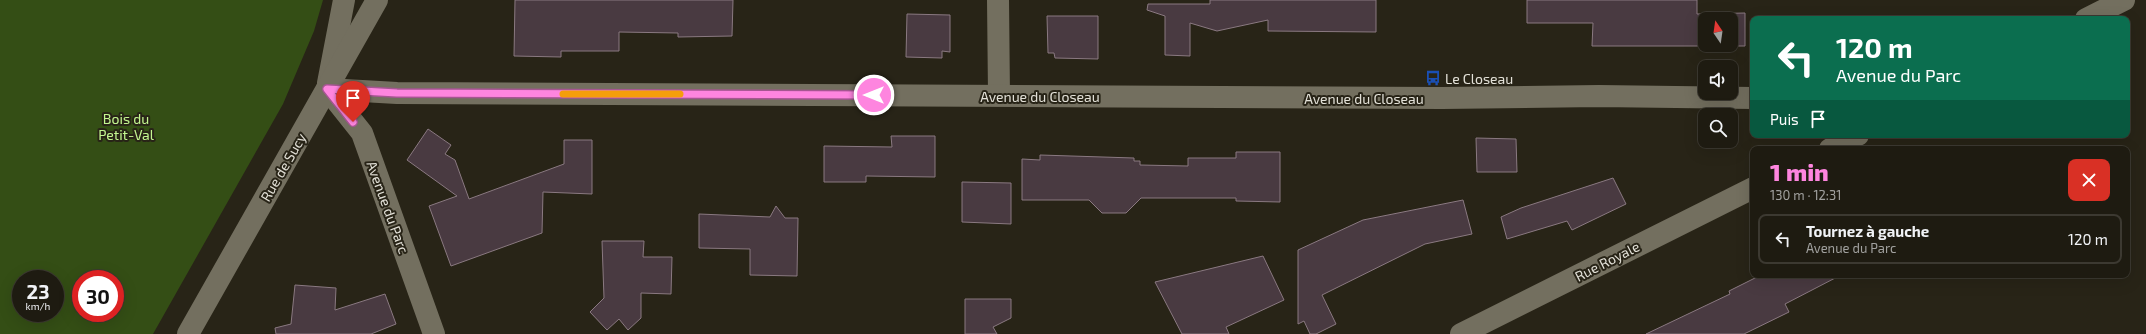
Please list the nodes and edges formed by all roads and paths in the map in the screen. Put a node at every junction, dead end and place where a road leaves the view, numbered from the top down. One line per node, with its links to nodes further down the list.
1 (344, 0): 6 (street)
2 (377, 0): 6 (street, Rue de Sucy)
3 (998, 0): 7 (street)
4 (2124, 0): 5 (street)
5 (2092, 16)
6 (327, 89): 7 (street, Avenue du Closeau); 12 (street, Rue de Sucy); 13 (street, Avenue du Parc)
7 (999, 95): 8 (street, Avenue du Closeau)
8 (1750, 98)
9 (1852, 138): 10 (street)
10 (1836, 146)
11 (1750, 190): 14 (street, Rue Royale)
12 (188, 334)
13 (434, 334)
14 (1461, 334)

